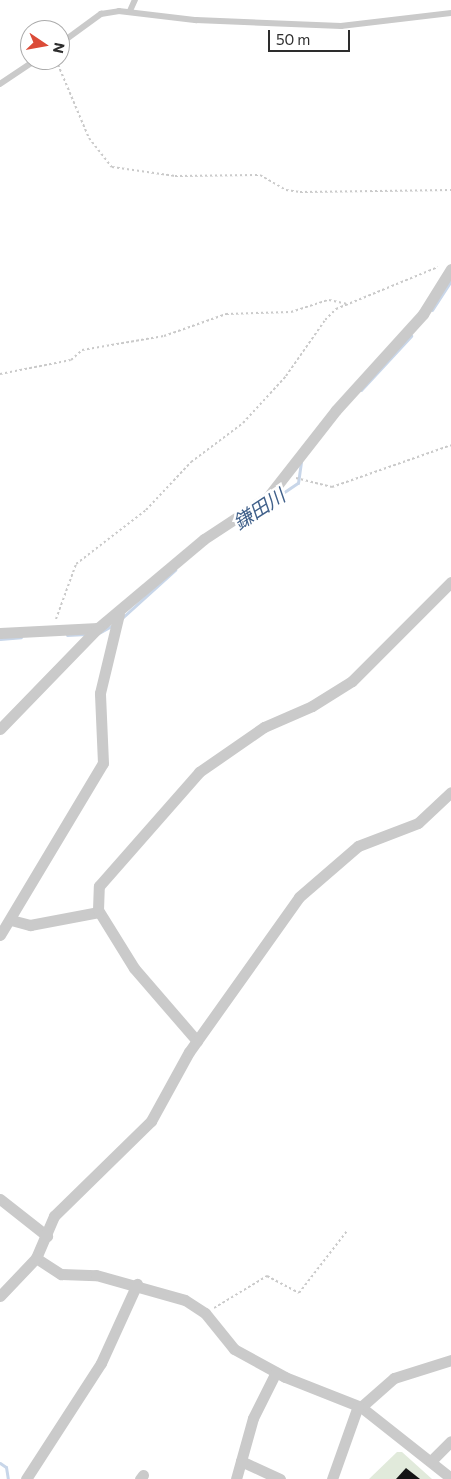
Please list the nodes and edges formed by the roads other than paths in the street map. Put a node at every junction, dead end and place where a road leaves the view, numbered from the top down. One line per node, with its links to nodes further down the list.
1 (136, 0): 2 (lane)
2 (130, 11): 3 (lane); 4 (lane)
3 (451, 13)
4 (70, 37)
5 (21, 70): 6 (lane)
6 (0, 84)
7 (446, 267): 9 (street)
8 (451, 582): 14 (street)
9 (119, 614): 10 (street); 15 (street)
10 (98, 628): 11 (street); 12 (street)
11 (0, 633)
12 (0, 729)
13 (450, 795): 17 (street)
14 (99, 912): 15 (street); 17 (street)
15 (11, 920): 16 (street)
16 (0, 935)
17 (197, 1041): 19 (street)
18 (0, 1199): 19 (street)
19 (47, 1236): 20 (street)
20 (36, 1258): 21 (street); 22 (street)
21 (137, 1284): 24 (street); 30 (street)
22 (0, 1296)
23 (451, 1360): 25 (street)
24 (276, 1372): 25 (street); 27 (street)
25 (359, 1406): 28 (street); 33 (street)
26 (451, 1441): 28 (street)
27 (241, 1461): 31 (street); 32 (street)
28 (431, 1461): 29 (street)
29 (451, 1478)
30 (26, 1479)
31 (236, 1479)
32 (280, 1479)
33 (332, 1479)

